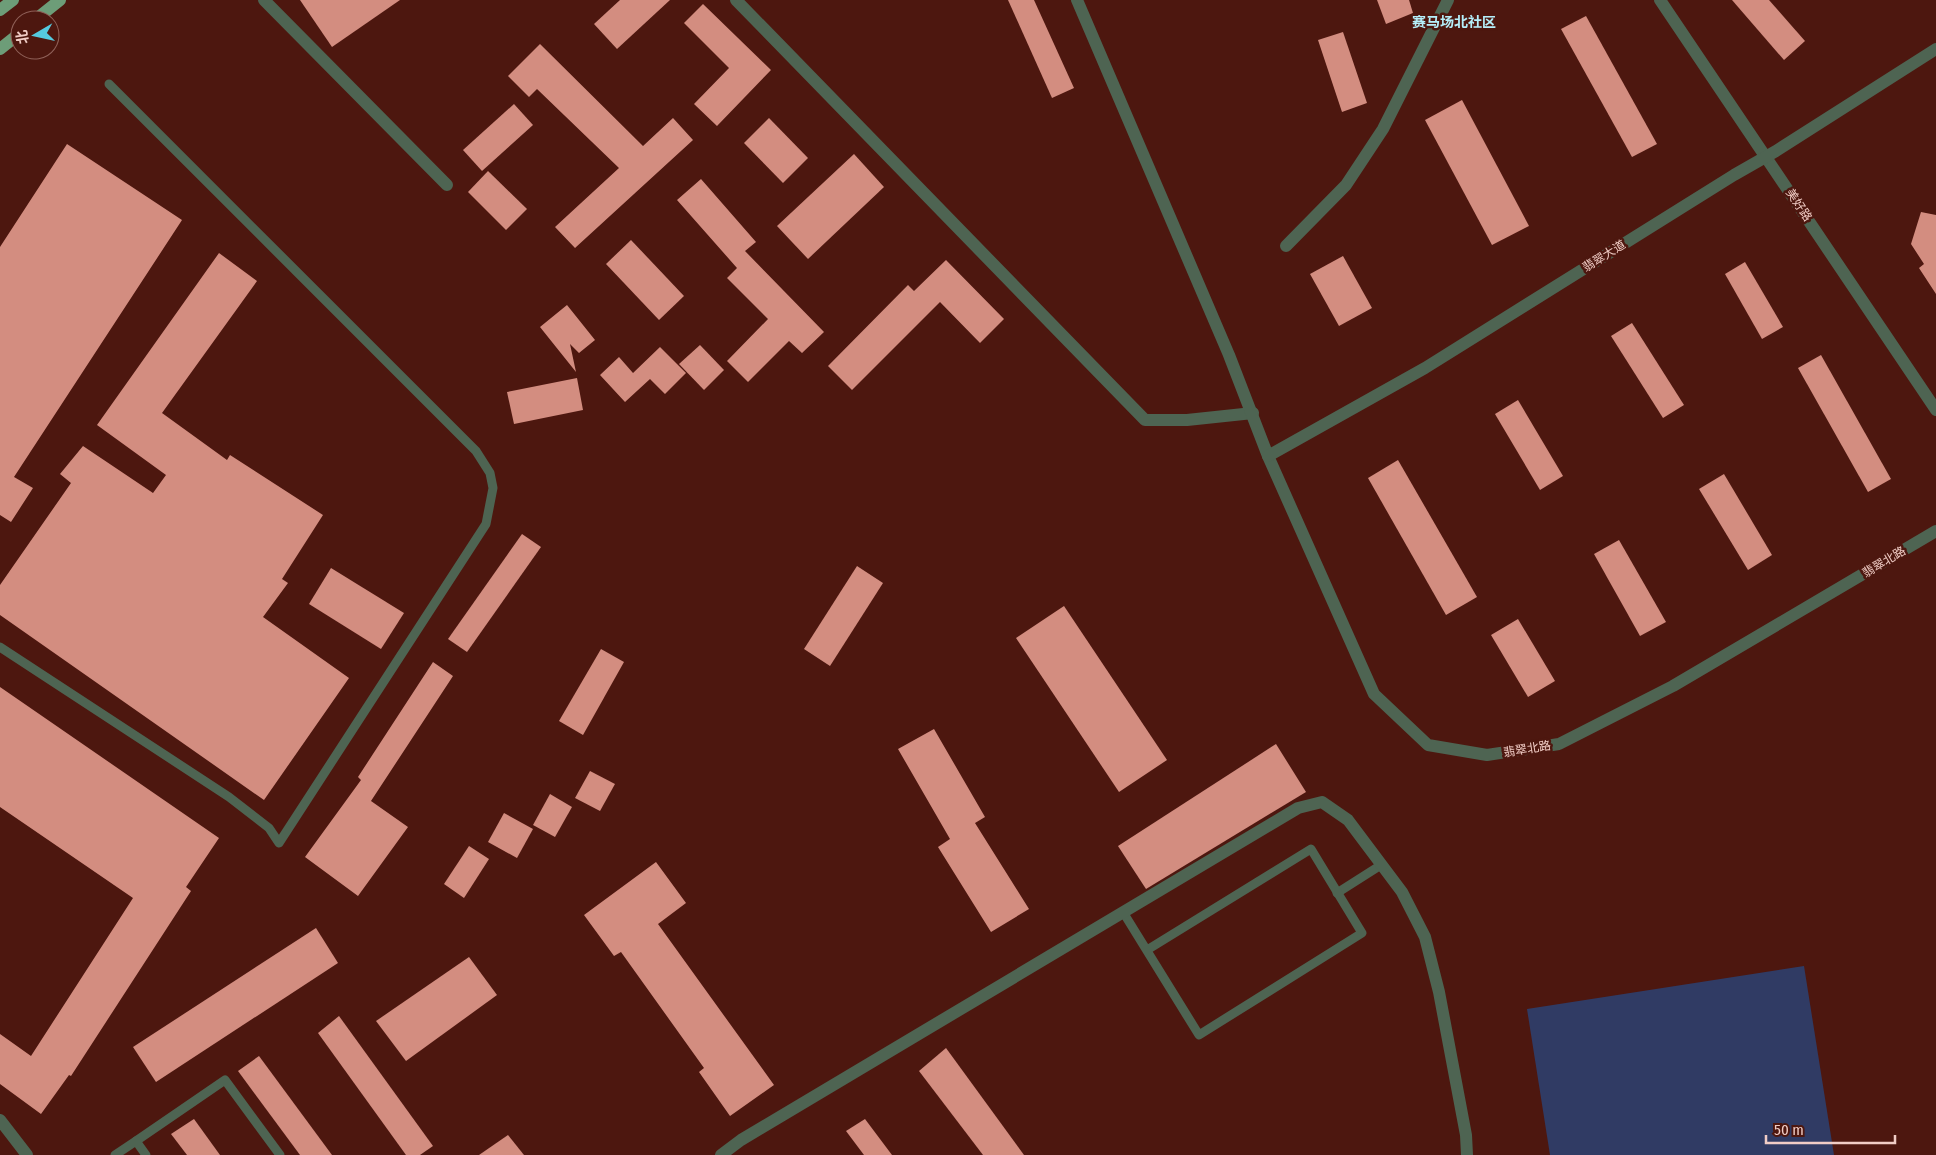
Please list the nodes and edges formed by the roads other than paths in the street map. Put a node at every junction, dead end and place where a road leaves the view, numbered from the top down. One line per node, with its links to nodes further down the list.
1 (13, 0): 8 (main road)
2 (60, 0): 9 (main road)
3 (264, 0): 15 (street)
4 (736, 0): 18 (street)
5 (1077, 0): 18 (street, 翡翠北路)
6 (1448, 0): 16 (street)
7 (1660, 0): 14 (street, 美好路)
8 (0, 10)
9 (48, 10)
10 (10, 42): 12 (main road)
11 (1936, 49): 14 (street, 翡翠大道)
12 (0, 50)
13 (109, 84): 21 (lane)
14 (1767, 157): 17 (street, 美好路); 19 (street, 翡翠大道)
15 (447, 185)
16 (1286, 246)
17 (1936, 410)
18 (1253, 413): 19 (street, 翡翠北路)
19 (1268, 456): 20 (street, 翡翠北路)
20 (1936, 531)
21 (0, 647)
22 (1381, 865): 23 (lane); 24 (street); 33 (street)
23 (1337, 893): 25 (lane); 25 (lane)
24 (1123, 912): 25 (lane); 32 (street)
25 (1146, 950)
26 (0, 1120): 28 (street)
27 (136, 1141): 29 (lane); 30 (lane); 31 (lane)
28 (27, 1155)
29 (115, 1155)
30 (146, 1155)
31 (280, 1155)
32 (721, 1155)
33 (1467, 1155)

